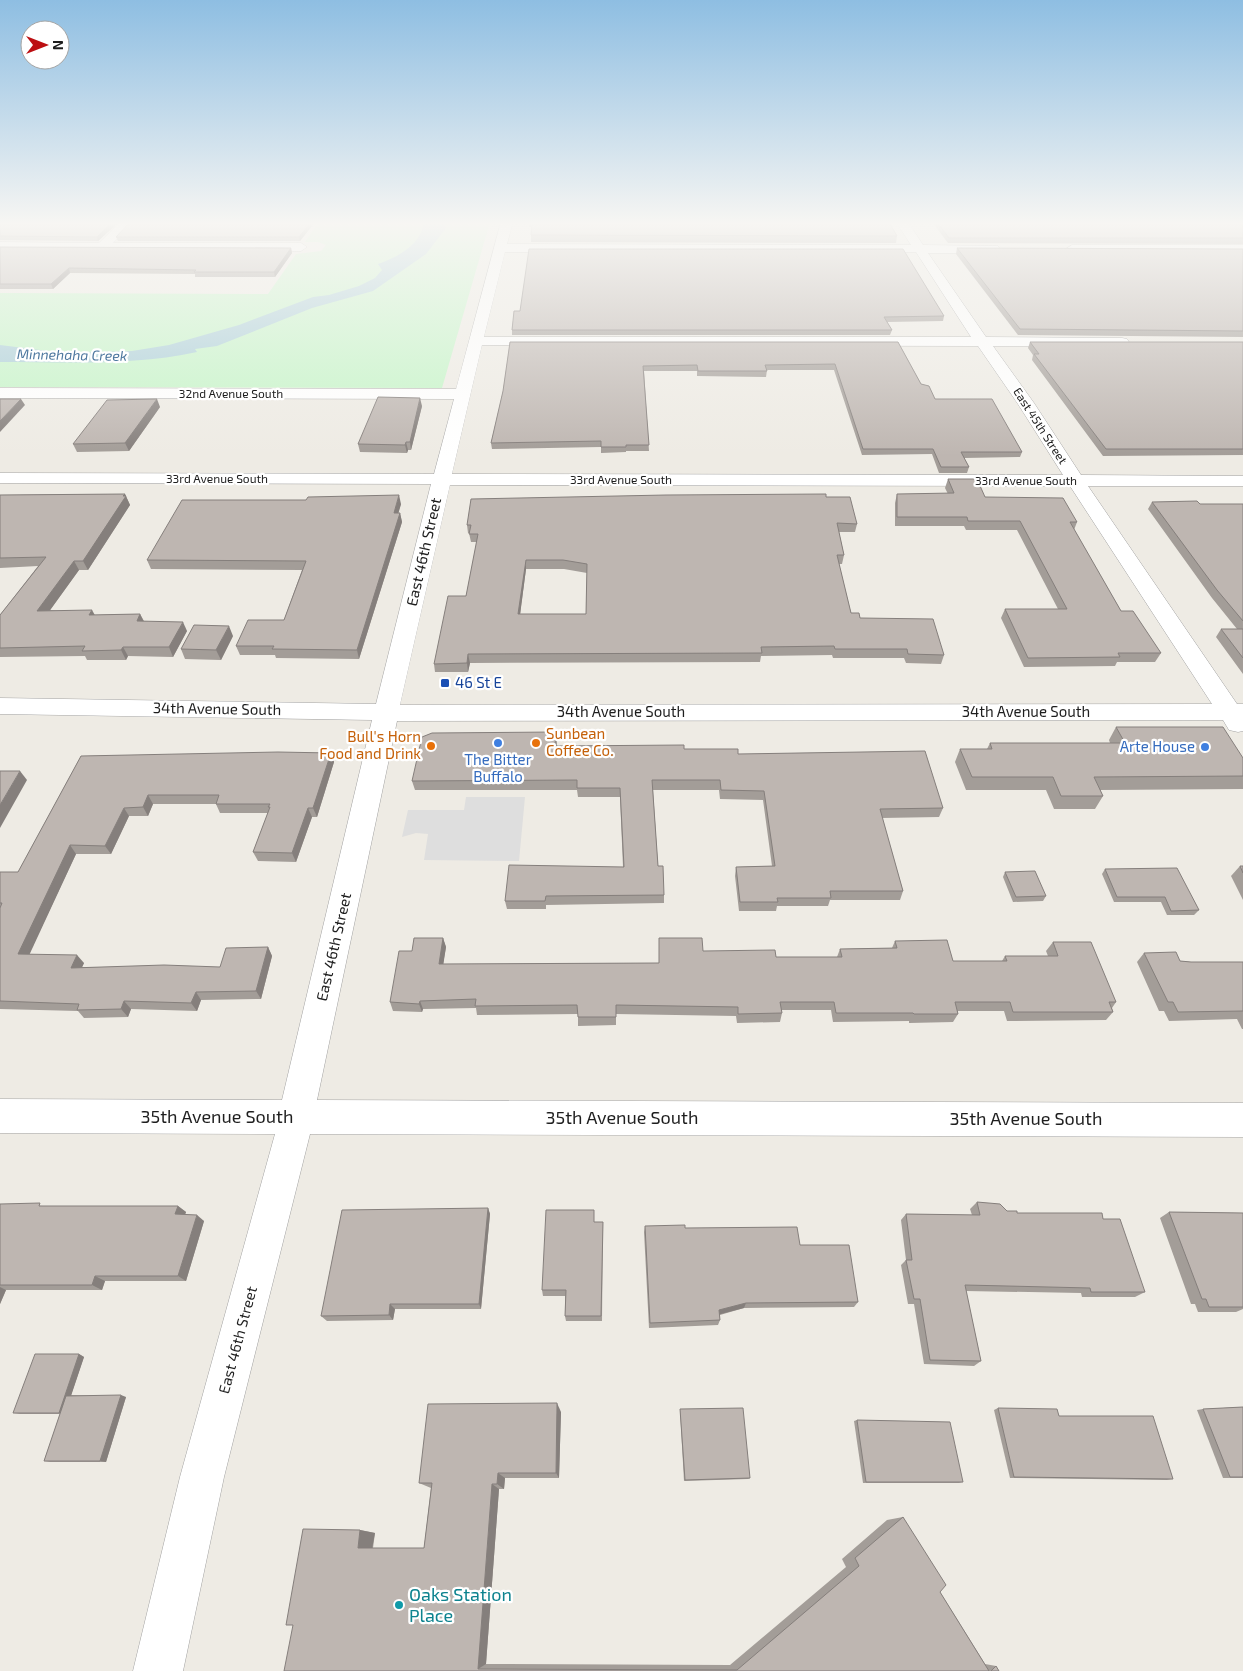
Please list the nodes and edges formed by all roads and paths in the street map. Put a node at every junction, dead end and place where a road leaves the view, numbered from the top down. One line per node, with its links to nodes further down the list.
1 (487, 300): 3 (street, East 46th Street)
2 (954, 300): 4 (street, East 45th Street)
3 (476, 341): 4 (street); 7 (street, East 46th Street)
4 (982, 341): 5 (street); 10 (street, East 45th Street)
5 (1135, 342)
6 (0, 393): 7 (street, 32nd Avenue South)
7 (462, 394): 9 (street, East 46th Street)
8 (0, 478): 9 (street, 33rd Avenue South)
9 (441, 480): 10 (street, 33rd Avenue South); 13 (street, East 46th Street)
10 (1076, 481): 11 (street, 33rd Avenue South); 14 (street, East 45th Street)
11 (1243, 481)
12 (0, 706): 13 (street, 34th Avenue South)
13 (388, 712): 14 (street, 34th Avenue South); 16 (street, East 46th Street)
14 (1239, 718)
15 (0, 1116): 16 (street, 35th Avenue South)
16 (296, 1117): 17 (street, 35th Avenue South); 18 (street, East 46th Street)
17 (1243, 1120)
18 (158, 1671)

